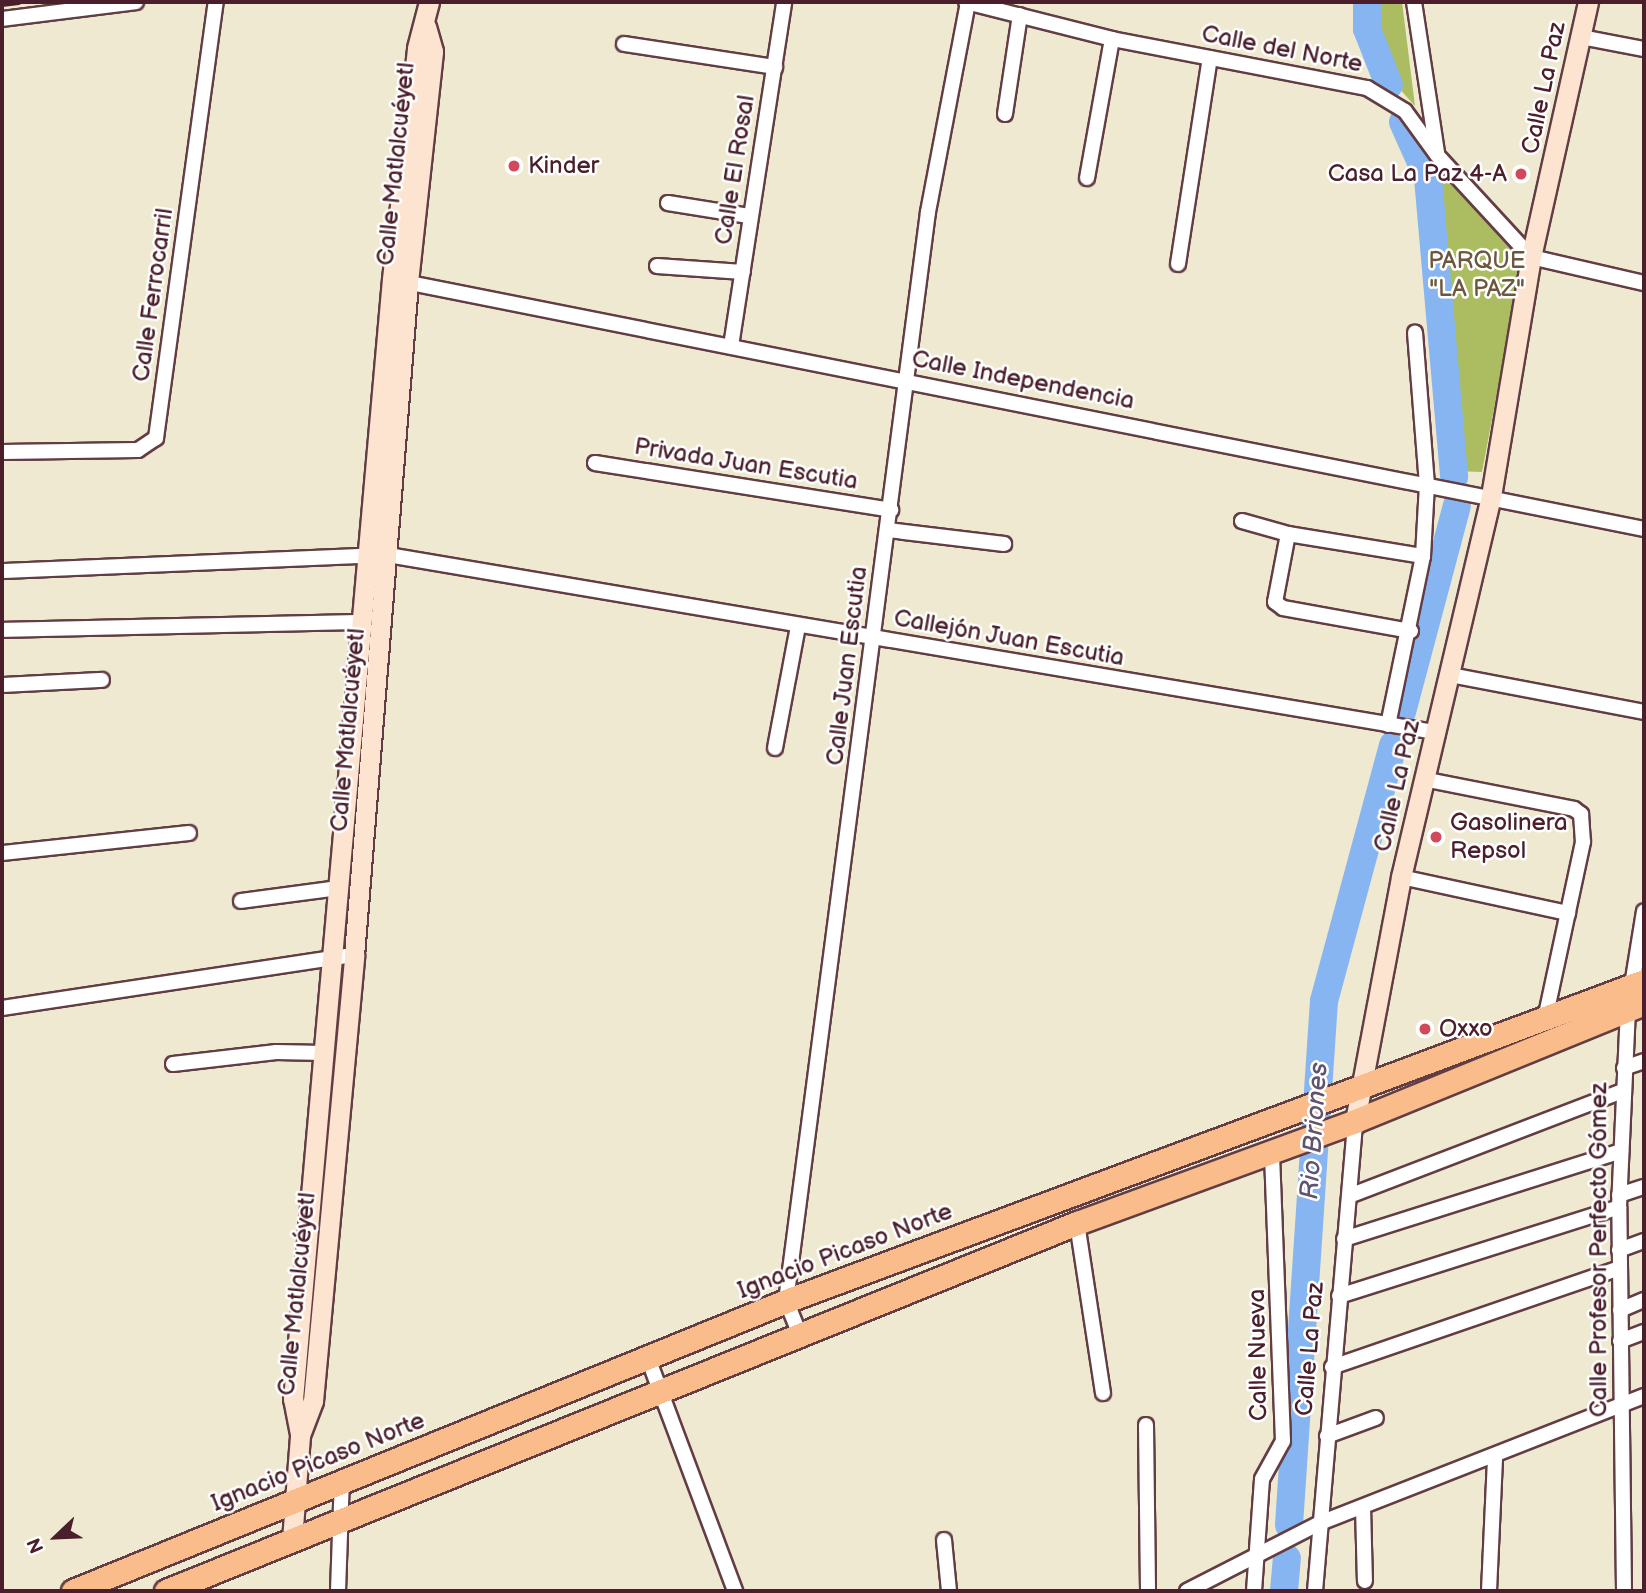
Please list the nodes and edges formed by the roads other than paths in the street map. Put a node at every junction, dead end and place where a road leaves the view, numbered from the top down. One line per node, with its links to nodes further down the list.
1 (136, 2): 9 (street)
2 (216, 2): 30 (street, Calle Ferrocarril)
3 (429, 2): 25 (main road, Calle Matlalcuéyetl)
4 (784, 2): 15 (street, Calle El Rosal)
5 (967, 2): 8 (street, Calle del Norte); 29 (street, Calle Juan Escutia)
6 (1415, 2): 17 (street)
7 (1588, 2): 10 (main road, Calle La Paz)
8 (1020, 15): 11 (street, Calle del Norte); 16 (street)
9 (2, 19)
10 (1581, 37): 13 (street); 21 (main road, Calle La Paz)
11 (1112, 39): 14 (street, Calle del Norte); 18 (street)
12 (624, 44): 15 (street)
13 (1644, 49)
14 (1210, 58): 17 (street, Calle del Norte); 22 (street)
15 (775, 67): 20 (street, Calle El Rosal)
16 (1006, 114)
17 (1437, 155): 21 (street, Calle del Norte)
18 (1087, 178)
19 (668, 202): 20 (street)
20 (749, 216): 24 (street, Calle El Rosal)
21 (1531, 257): 26 (street); 33 (main road, Calle La Paz)
22 (1178, 264)
23 (657, 266): 24 (street)
24 (743, 272): 28 (street, Calle El Rosal)
25 (400, 281): 28 (street, Calle Independencia); 40 (main road, Calle Matlalcuéyetl)
26 (1644, 283)
27 (1415, 332): 32 (street, Calle La Paz)
28 (730, 346): 29 (street, Calle Independencia)
29 (909, 381): 32 (street, Calle Independencia); 34 (street, Calle Juan Escutia)
30 (2, 452)
31 (595, 463): 34 (street, Privada Juan Escutia)
32 (1427, 485): 33 (street, Calle Independencia); 41 (street, Calle La Paz)
33 (1491, 496): 36 (street, Calle Independencia); 48 (main road, Calle La Paz)
34 (891, 510): 37 (street, Calle Juan Escutia)
35 (1242, 521): 38 (street)
36 (1644, 529)
37 (888, 530): 39 (street); 47 (street, Calle Juan Escutia)
38 (1288, 534): 41 (street); 46 (street)
39 (1003, 544)
40 (378, 556): 42 (street, Callejón Juan Escutia); 43 (main road, Calle Matlalcuéyetl); 44 (street, Callejón Juan Escutia); 63 (main road, Calle Matlalcuéyetl)
41 (1423, 556): 46 (street, Calle La Paz)
42 (2, 572)
43 (362, 622): 45 (street); 59 (main road, Calle Matlalcuéyetl)
44 (798, 626): 47 (street, Callejón Juan Escutia); 54 (street)
45 (2, 630)
46 (1411, 631): 52 (street, Calle La Paz)
47 (874, 639): 52 (street, Callejón Juan Escutia); 87 (street, Calle Juan Escutia)
48 (1450, 675): 51 (street); 53 (main road, Calle La Paz)
49 (102, 680): 50 (street)
50 (2, 685)
51 (1644, 712)
52 (1388, 725): 53 (street, Callejón Juan Escutia)
53 (1435, 732): 55 (main road, Calle La Paz)
54 (775, 748)
55 (1423, 779): 58 (main road, Calle La Paz); 62 (street)
56 (189, 833): 57 (street)
57 (2, 853)
58 (1401, 877): 62 (street); 72 (main road, Calle La Paz)
59 (339, 888): 60 (street); 64 (main road, Calle Matlalcuéyetl)
60 (241, 901)
61 (1644, 911): 65 (street, Calle Profesor Perfecto Gómez)
62 (1568, 913): 67 (street)
63 (354, 955): 64 (street); 100 (main road, Calle Matlalcuéyetl)
64 (333, 956): 66 (street); 68 (main road, Calle Matlalcuéyetl)
65 (1637, 995): 67 (main road, Ignacio Picaso Norte); 71 (street, Calle Profesor Perfecto Gómez); 74 (main road)
66 (2, 1008)
67 (1545, 1019): 72 (main road, Ignacio Picaso Norte)
68 (324, 1053): 70 (street); 100 (main road, Calle Matlalcuéyetl)
69 (1644, 1061): 71 (street)
70 (173, 1064)
71 (1624, 1068): 73 (street, Calle Profesor Perfecto Gómez)
72 (1360, 1090): 74 (main road, Calle La Paz); 87 (main road, Ignacio Picaso Norte)
73 (1623, 1091): 76 (street, Calle Profesor Perfecto Gómez); 78 (street)
74 (1355, 1121): 75 (main road); 78 (street, Calle La Paz)
75 (1281, 1148): 80 (main road); 110 (street, Calle Nueva)
76 (1621, 1150): 79 (street, Calle Profesor Perfecto Gómez); 81 (street)
77 (1644, 1187): 79 (street)
78 (1349, 1196): 81 (street, Calle La Paz)
79 (1619, 1201): 83 (street, Calle Profesor Perfecto Gómez); 85 (street)
80 (1077, 1223): 90 (main road); 95 (street)
81 (1344, 1239): 85 (street, Calle La Paz)
82 (1644, 1241): 83 (street)
83 (1619, 1250): 84 (street, Calle Profesor Perfecto Gómez)
84 (1619, 1269): 88 (street, Calle Profesor Perfecto Gómez); 93 (street)
85 (1339, 1296): 93 (street, Calle La Paz)
86 (1644, 1300): 88 (street)
87 (786, 1301): 90 (street, Calle Juan Escutia); 92 (main road, Ignacio Picaso Norte)
88 (1620, 1310): 91 (street, Calle Profesor Perfecto Gómez)
89 (1644, 1332): 91 (street)
90 (800, 1335): 94 (main road)
91 (1620, 1341): 97 (street, Calle Profesor Perfecto Gómez)
92 (648, 1357): 94 (street); 103 (main road, Ignacio Picaso Norte)
93 (1332, 1367): 101 (street, Calle La Paz)
94 (661, 1391): 106 (main road); 115 (street)
95 (1103, 1393)
96 (1644, 1396): 97 (street)
97 (1620, 1406): 102 (street); 122 (street, Calle Profesor Perfecto Gómez)
98 (1376, 1418): 101 (street)
99 (1146, 1425): 117 (street)
100 (300, 1436): 104 (main road, Calle Matlalcuéyetl)
101 (1327, 1436): 107 (street, Calle La Paz)
102 (1495, 1458): 105 (street); 121 (street)
103 (342, 1479): 104 (main road, Ignacio Picaso Norte); 106 (street)
104 (295, 1499): 108 (main road, Calle Matlalcuéyetl); 112 (main road, Ignacio Picaso Norte)
105 (1363, 1507): 107 (street); 111 (street)
106 (341, 1520): 108 (main road); 114 (street)
107 (1320, 1522): 110 (street); 120 (street, Calle La Paz)
108 (292, 1540): 113 (main road)
109 (944, 1540): 116 (street)
110 (1257, 1552): 118 (street); 119 (street, Calle Nueva)
111 (1365, 1581)
112 (73, 1591)
113 (166, 1591)
114 (338, 1591)
115 (736, 1591)
116 (949, 1591)
117 (1148, 1591)
118 (1187, 1591)
119 (1254, 1591)
120 (1315, 1591)
121 (1489, 1591)
122 (1624, 1591)

